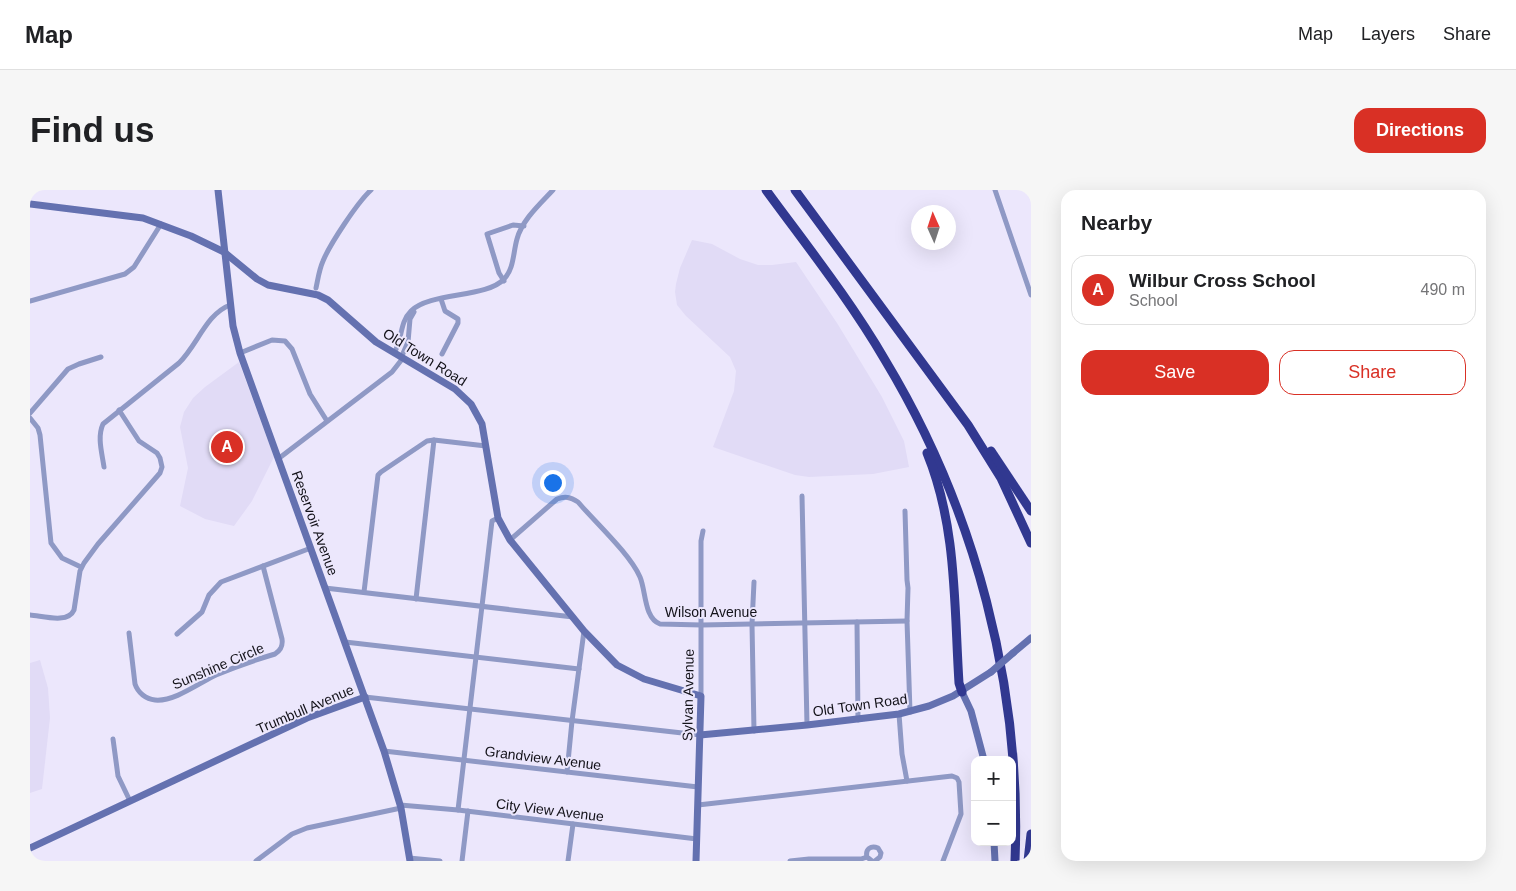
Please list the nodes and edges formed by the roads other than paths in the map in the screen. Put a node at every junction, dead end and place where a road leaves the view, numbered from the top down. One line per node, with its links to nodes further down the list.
1 (218, 190): 10 (main road, Reservoir Avenue)
2 (370, 190): 12 (street)
3 (553, 190): 9 (street)
4 (766, 190): 23 (highway)
5 (795, 190): 24 (highway)
6 (995, 190): 13 (street)
7 (30, 204): 8 (main road, Old Town Road)
8 (161, 224): 10 (main road, Old Town Road); 15 (street)
9 (524, 226): 11 (street); 11 (street)
10 (224, 252): 17 (main road, Reservoir Avenue); 19 (main road, Old Town Road)
11 (504, 281): 14 (street)
12 (316, 288)
13 (1031, 295)
14 (440, 300): 16 (street); 20 (street)
15 (30, 301)
16 (434, 301): 19 (street); 22 (street)
17 (230, 305): 18 (main road, Reservoir Avenue); 25 (street)
18 (240, 352): 28 (street); 31 (main road, Reservoir Avenue)
19 (394, 353): 22 (main road, Old Town Road)
20 (442, 354)
21 (101, 357): 26 (street)
22 (402, 358): 28 (street); 30 (main road, Old Town Road)
23 (886, 361): 62 (highway); 101 (highway)
24 (941, 387): 35 (highway); 39 (highway)
25 (119, 410): 32 (street); 42 (street)
26 (30, 413)
27 (30, 418): 42 (street)
28 (327, 421): 31 (street)
29 (434, 440): 30 (street); 45 (street); 46 (street)
30 (486, 446): 36 (main road, Old Town Road)
31 (278, 459): 40 (main road, Reservoir Avenue)
32 (104, 467)
33 (802, 496): 52 (street)
34 (905, 511): 50 (street)
35 (1031, 511)
36 (498, 518): 38 (main road, Old Town Road); 47 (street)
37 (703, 531): 54 (street, Sylvan Avenue)
38 (510, 540): 49 (main road, Old Town Road); 54 (street, Wilson Avenue)
39 (1031, 543)
40 (311, 548): 41 (street); 44 (main road, Reservoir Avenue)
41 (263, 566): 56 (street, Sunshine Circle); 57 (street)
42 (81, 568): 48 (street)
43 (754, 582): 53 (street)
44 (325, 588): 45 (street); 59 (main road, Reservoir Avenue)
45 (364, 592): 46 (street)
46 (416, 599): 47 (street)
47 (482, 606): 49 (street); 60 (street)
48 (30, 615)
49 (573, 617): 55 (main road, Old Town Road)
50 (907, 621): 51 (street, Wilson Avenue); 66 (street)
51 (857, 622): 52 (street, Wilson Avenue); 68 (street)
52 (804, 623): 53 (street, Wilson Avenue); 70 (street)
53 (752, 624): 54 (street, Wilson Avenue); 71 (street)
54 (702, 625): 63 (street, Sylvan Avenue)
55 (584, 631): 61 (street); 63 (main road, Old Town Road)
56 (129, 633)
57 (177, 634)
58 (1031, 638): 62 (main road, Old Town Road, bridge)
59 (345, 642): 60 (street); 64 (main road, Reservoir Avenue)
60 (476, 658): 61 (street); 65 (street)
61 (579, 669): 69 (street)
62 (962, 692): 66 (main road, Old Town Road); 75 (main road)
63 (701, 696): 72 (main road, Sylvan Avenue)
64 (365, 697): 65 (street, Trumbull Avenue); 74 (main road, Reservoir Avenue); 80 (main road, Trumbull Avenue)
65 (470, 708): 69 (street, Trumbull Avenue); 76 (street)
66 (910, 712): 67 (main road, Old Town Road)
67 (899, 714): 68 (main road, Old Town Road); 78 (street)
68 (858, 720): 70 (main road, Old Town Road)
69 (572, 721): 72 (street, Trumbull Avenue); 77 (street)
70 (808, 725): 71 (main road, Old Town Road)
71 (754, 730): 72 (main road, Old Town Road)
72 (700, 735): 79 (main road, Sylvan Avenue)
73 (113, 739): 80 (street)
74 (384, 751): 76 (street, Grandview Avenue); 82 (main road, Reservoir Avenue)
75 (983, 756)
76 (464, 759): 77 (street, Grandview Avenue); 83 (street)
77 (567, 772): 79 (street, Grandview Avenue)
78 (907, 781): 81 (street); 99 (street)
79 (698, 787): 81 (main road, Sylvan Avenue)
80 (130, 801): 89 (main road, Trumbull Avenue)
81 (698, 805): 87 (main road, Sylvan Avenue)
82 (400, 807): 83 (street, City View Avenue); 91 (main road, Reservoir Avenue); 92 (street, City View Avenue)
83 (458, 810): 84 (street, City View Avenue)
84 (468, 811): 85 (street, City View Avenue); 94 (street)
85 (573, 824): 87 (street, City View Avenue); 95 (street)
86 (1031, 834): 102 (highway)
87 (697, 839): 96 (main road, Sylvan Avenue)
88 (994, 846): 100 (main road)
89 (30, 848)
90 (867, 857): 97 (street); 98 (street); 98 (street)
91 (410, 859): 93 (street)
92 (256, 861)
93 (440, 861)
94 (462, 861)
95 (568, 861)
96 (696, 861)
97 (790, 861)
98 (876, 861)
99 (943, 861)
100 (995, 861)
101 (1015, 861)
102 (1028, 861)

